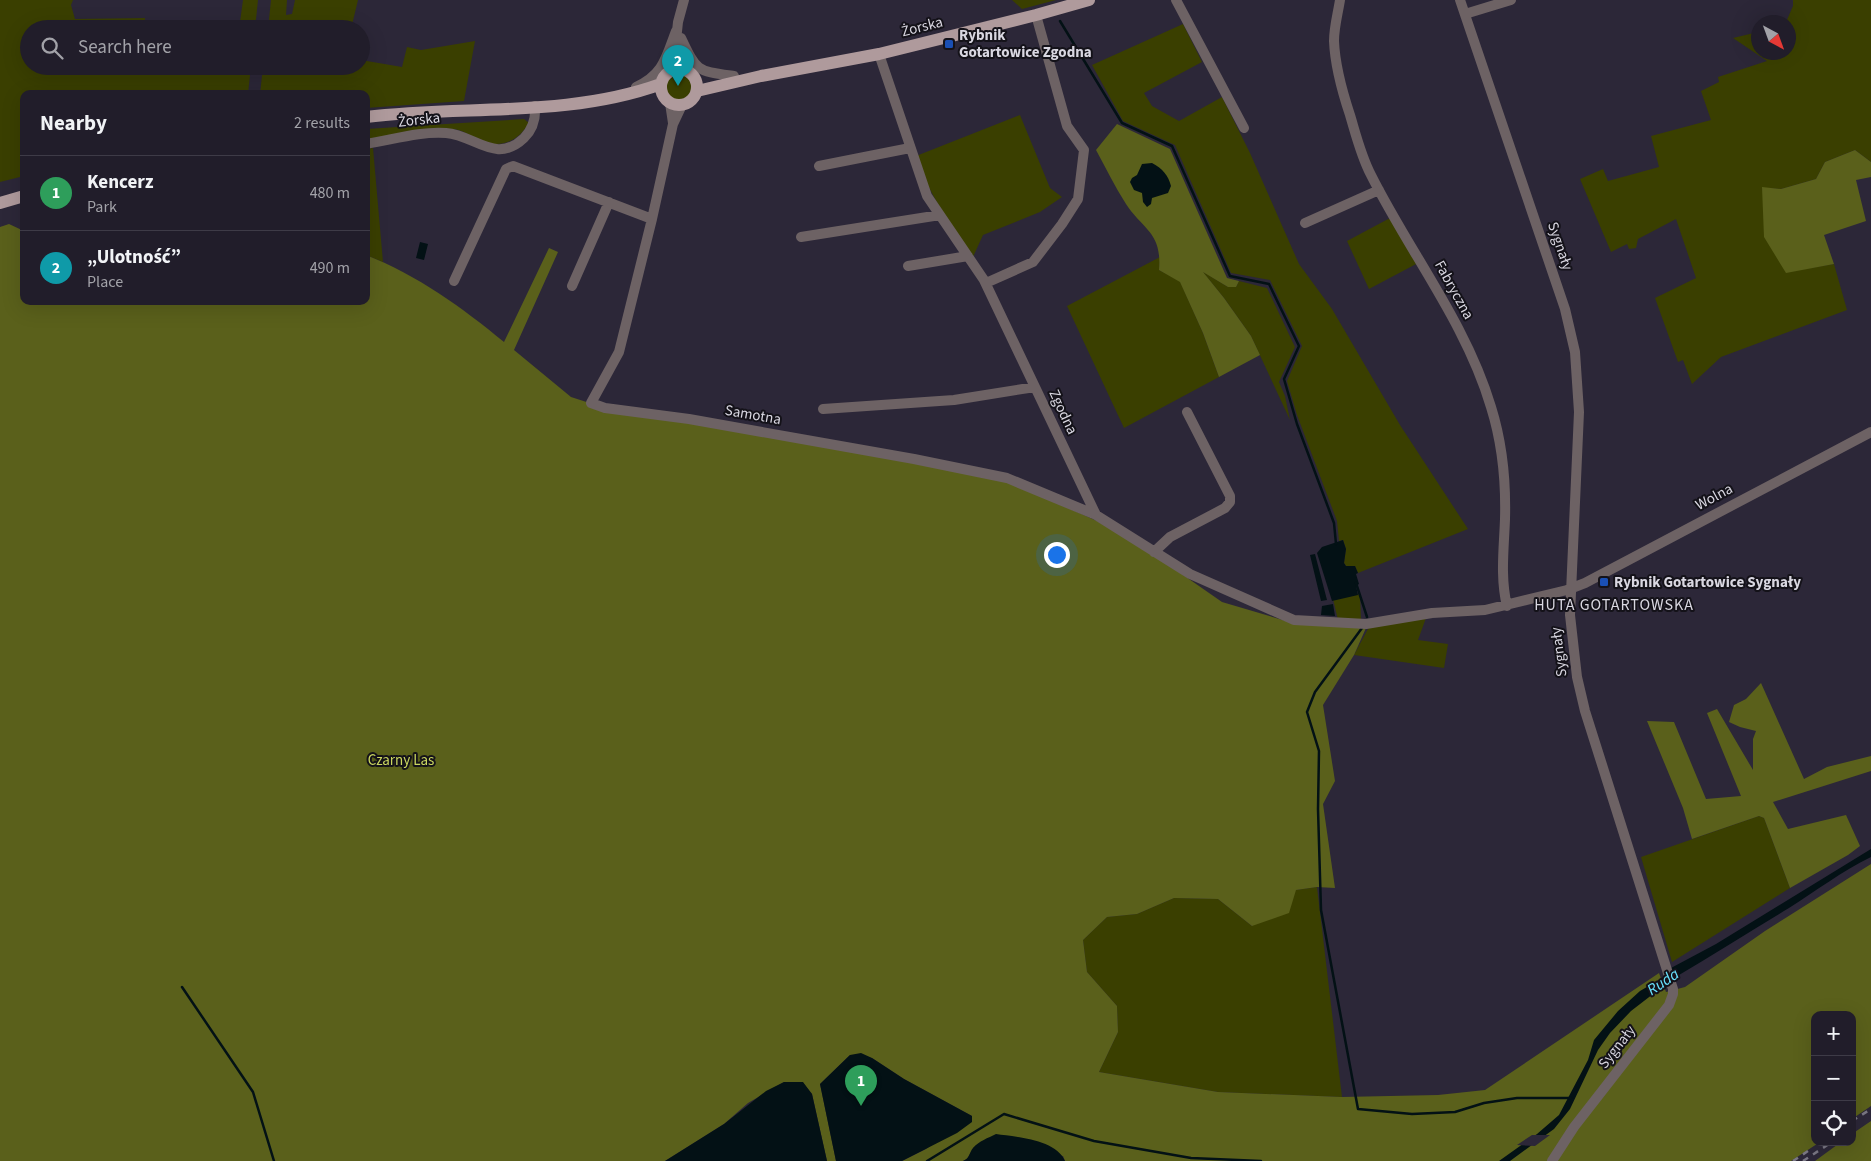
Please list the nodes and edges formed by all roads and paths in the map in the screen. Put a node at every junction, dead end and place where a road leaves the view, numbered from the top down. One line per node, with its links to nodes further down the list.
1 (1089, 0): 8 (main road, Żorska)
2 (1176, 0): 20 (street)
3 (1340, 0): 24 (street, Fabryczna)
4 (1460, 0): 7 (street, Sygnały)
5 (1511, 0): 7 (street)
6 (683, 4): 9 (street)
7 (1465, 14): 43 (street, Sygnały)
8 (1036, 15): 10 (main road, Żorska); 35 (street)
9 (679, 35): 11 (street); 12 (street); 16 (street)
10 (879, 54): 13 (main road, Żorska); 22 (street, Zgodna)
11 (679, 69): 14 (main road); 15 (main road)
12 (734, 76): 13 (main road, Żorska); 14 (main road, Żorska)
13 (761, 76): 14 (main road, Żorska)
14 (696, 84): 15 (main road)
15 (669, 97): 16 (main road, Żorska); 17 (main road, Żorska); 29 (street, Samotna)
16 (616, 98): 17 (main road, Żorska)
17 (575, 104): 18 (main road, Żorska)
18 (535, 106): 19 (main road, Żorska); 21 (street, Żorska)
19 (370, 117)
20 (1244, 128)
21 (370, 143)
22 (910, 148): 23 (street); 28 (street, Zgodna)
23 (819, 166)
24 (1379, 190): 30 (street); 44 (street, Fabryczna)
25 (20, 197): 27 (main road)
26 (609, 202): 29 (street); 34 (street); 36 (street)
27 (0, 203)
28 (940, 214): 31 (street); 32 (street, Zgodna)
29 (652, 219): 41 (street, Samotna)
30 (1305, 223)
31 (801, 237)
32 (968, 256): 33 (street); 35 (street, Zgodna)
33 (908, 266)
34 (454, 281)
35 (986, 283): 37 (street, Zgodna)
36 (572, 286)
37 (1035, 386): 38 (street); 41 (street, Zgodna)
38 (823, 409)
39 (1187, 412): 42 (street)
40 (1871, 432): 43 (street, Wolna)
41 (1096, 515): 42 (street)
42 (1154, 552): 44 (street)
43 (1571, 588): 44 (street); 45 (street, Sygnały)
44 (1506, 606)
45 (1552, 1161)

